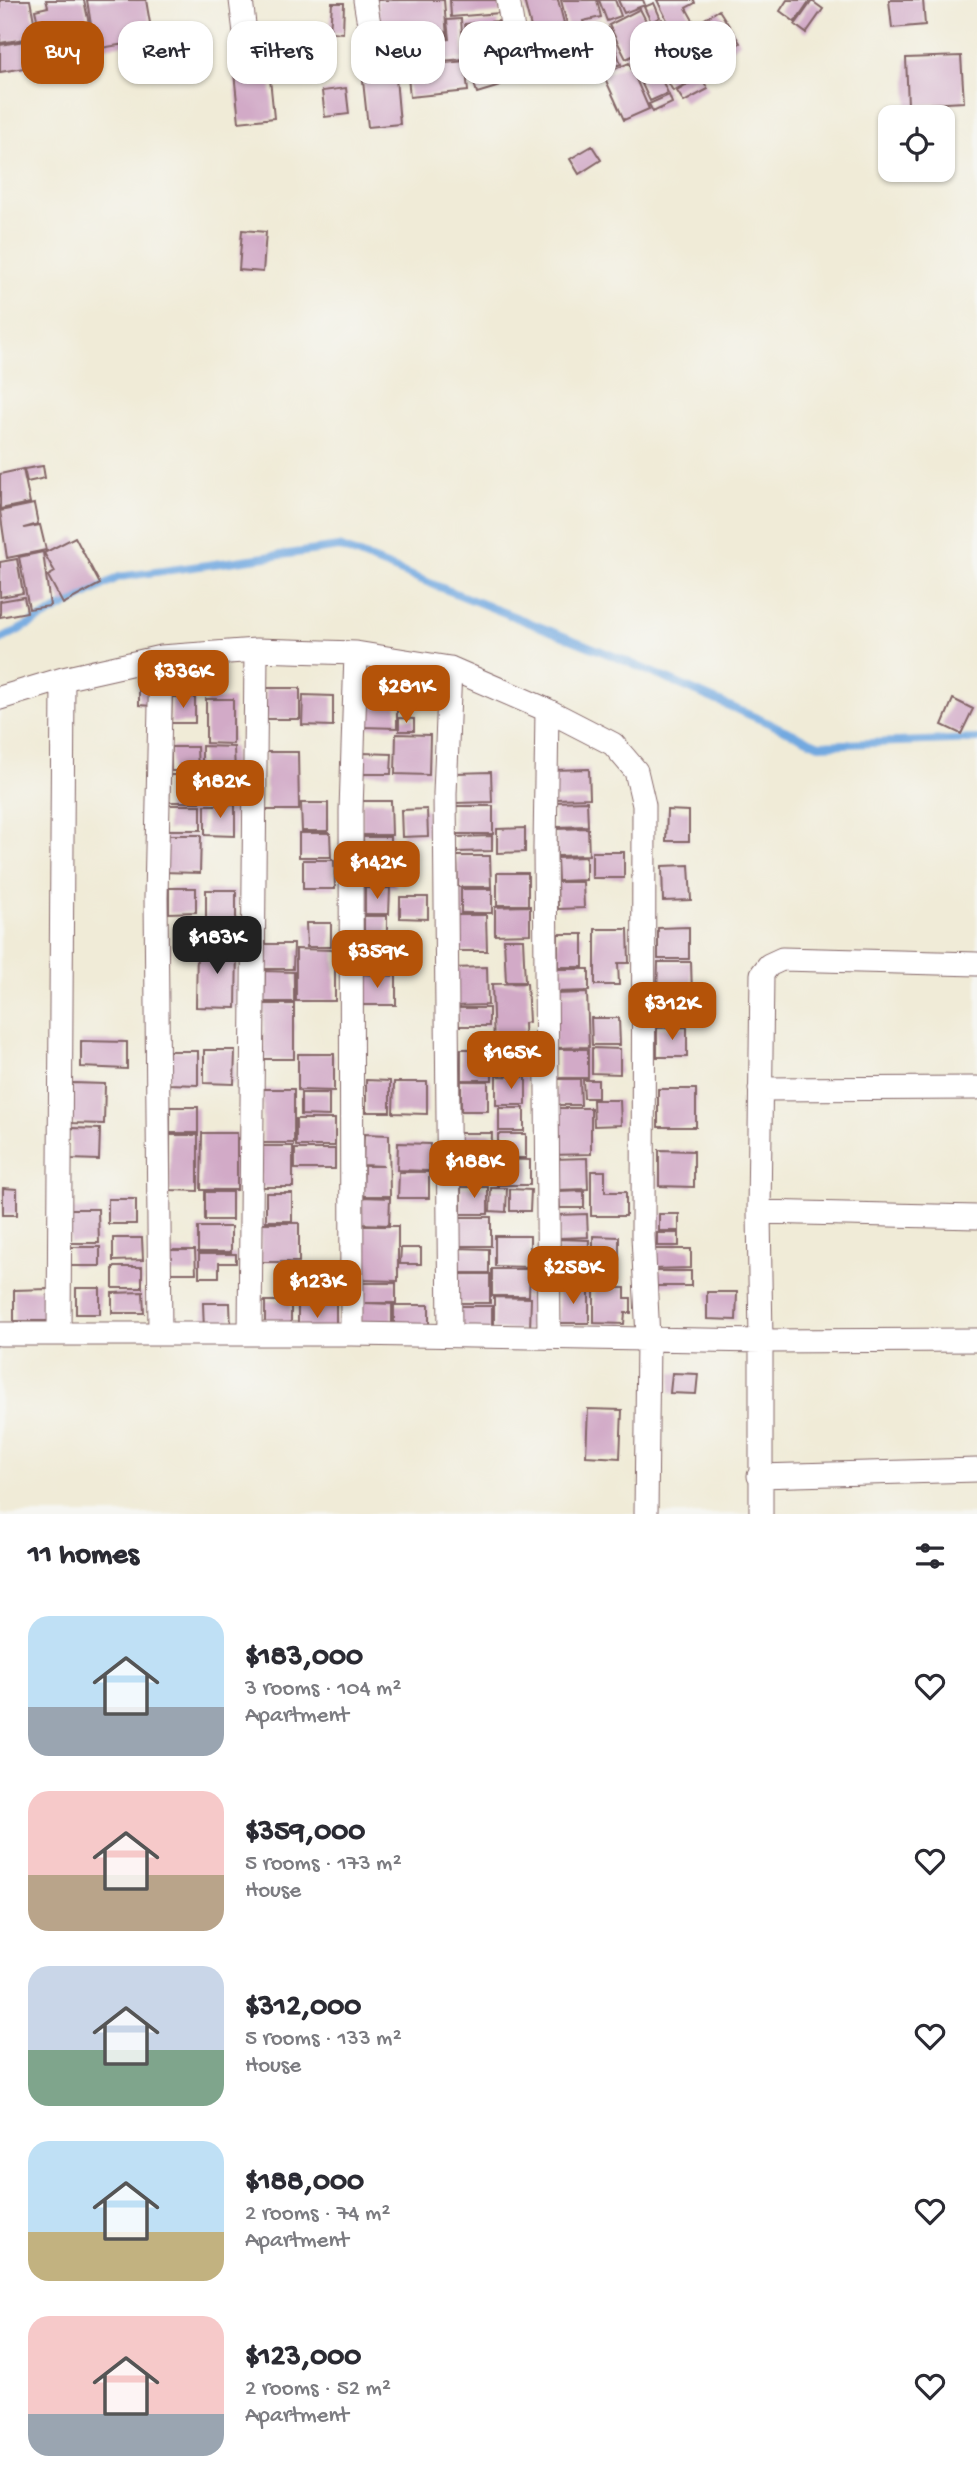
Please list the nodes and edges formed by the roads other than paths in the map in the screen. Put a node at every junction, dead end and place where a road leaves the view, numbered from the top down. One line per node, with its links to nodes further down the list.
1 (242, 0): 4 (street)
2 (365, 0): 5 (street)
3 (508, 0): 6 (street)
4 (244, 21)
5 (368, 21)
6 (512, 21)
7 (256, 650): 8 (street); 9 (street); 22 (street)
8 (356, 653): 10 (street); 23 (street)
9 (161, 657): 11 (street); 19 (street)
10 (450, 668): 13 (street); 24 (street)
11 (64, 679): 12 (street); 21 (street)
12 (0, 698)
13 (547, 710): 25 (street); 26 (street)
14 (977, 964): 16 (street)
15 (977, 1088): 16 (street)
16 (760, 1089): 17 (street)
17 (759, 1212): 18 (street); 28 (street)
18 (977, 1217)
19 (160, 1333): 21 (street); 22 (street)
20 (0, 1334): 21 (street)
21 (59, 1334)
22 (250, 1334): 23 (street)
23 (352, 1334): 24 (street)
24 (450, 1335): 25 (street)
25 (550, 1336): 26 (street)
26 (648, 1338): 28 (street); 31 (street)
27 (977, 1340): 28 (street)
28 (761, 1341): 30 (street)
29 (977, 1470): 30 (street)
30 (759, 1476): 32 (street)
31 (646, 1514)
32 (761, 1514)

